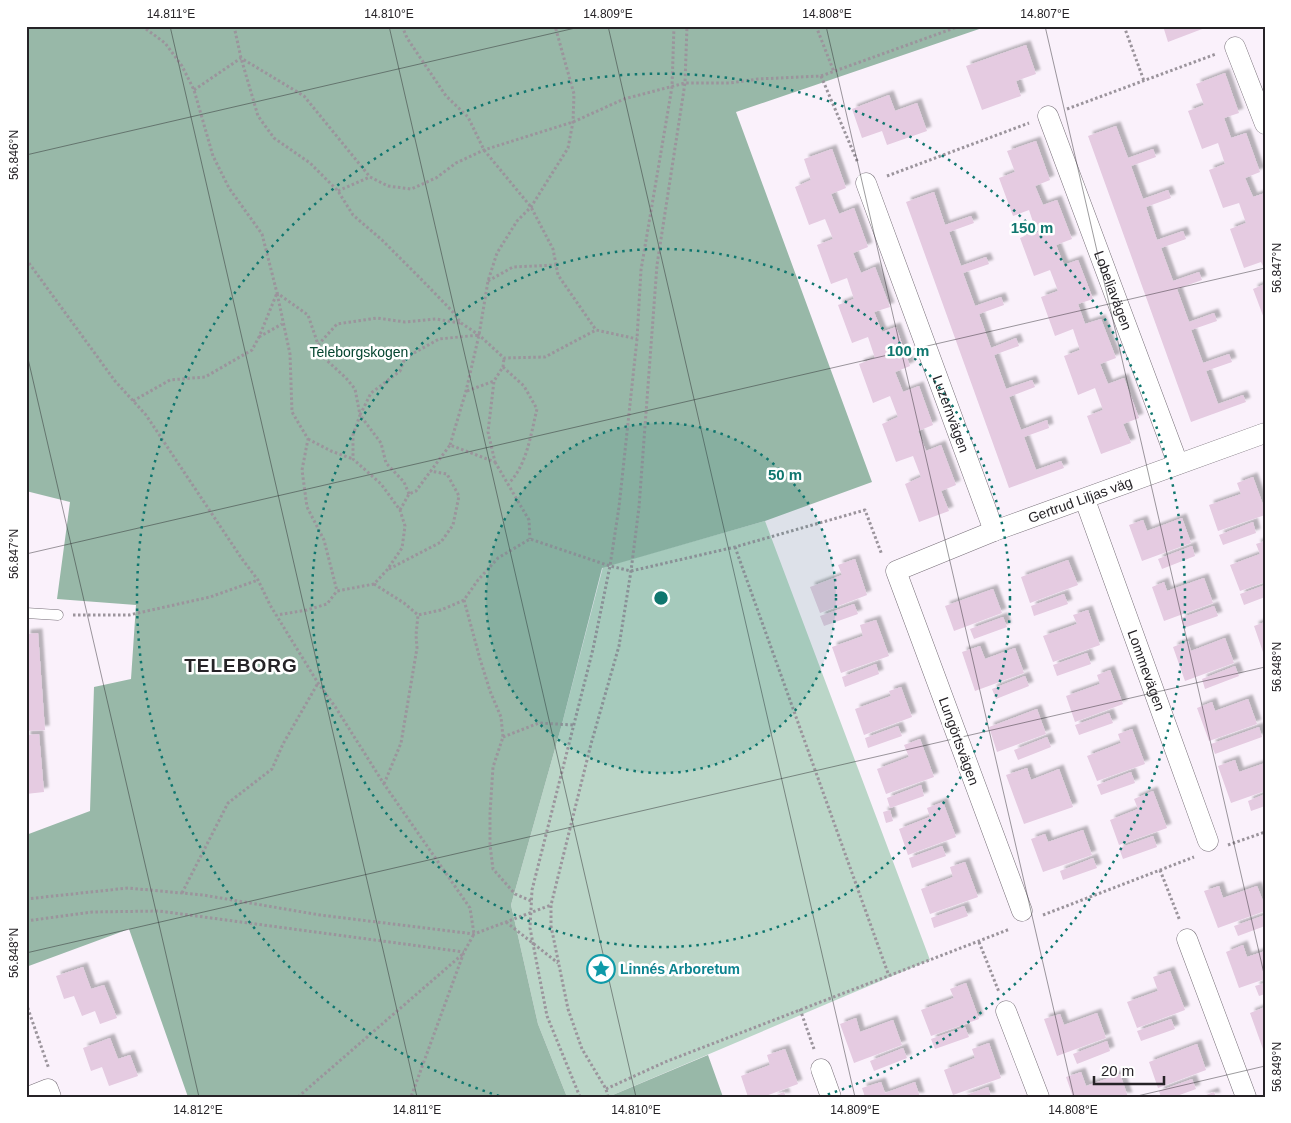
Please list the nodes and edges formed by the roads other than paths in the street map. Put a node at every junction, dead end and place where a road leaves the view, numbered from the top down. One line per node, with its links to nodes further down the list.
1 (1235, 47): 3 (street)
2 (1048, 116): 6 (street, Lobeliavägen)
3 (1265, 124)
4 (866, 183): 8 (street, Luzernvägen)
5 (1265, 433): 6 (street, Gertrud Liljas väg)
6 (1178, 464): 7 (street, Gertrud Liljas väg)
7 (1085, 500): 8 (street, Gertrud Liljas väg); 12 (street, Lommevägen)
8 (994, 531): 9 (street, Gertrud Liljas väg)
9 (896, 571): 13 (street, Lungörtsvägen)
10 (26, 613): 11 (lane)
11 (58, 615)
12 (1210, 848)
13 (1025, 918)
14 (1187, 939): 21 (street)
15 (1006, 1011): 20 (street)
16 (821, 1069): 19 (street)
17 (49, 1093): 18 (street)
18 (28, 1097)
19 (831, 1097)
20 (1038, 1097)
21 (1246, 1097)

